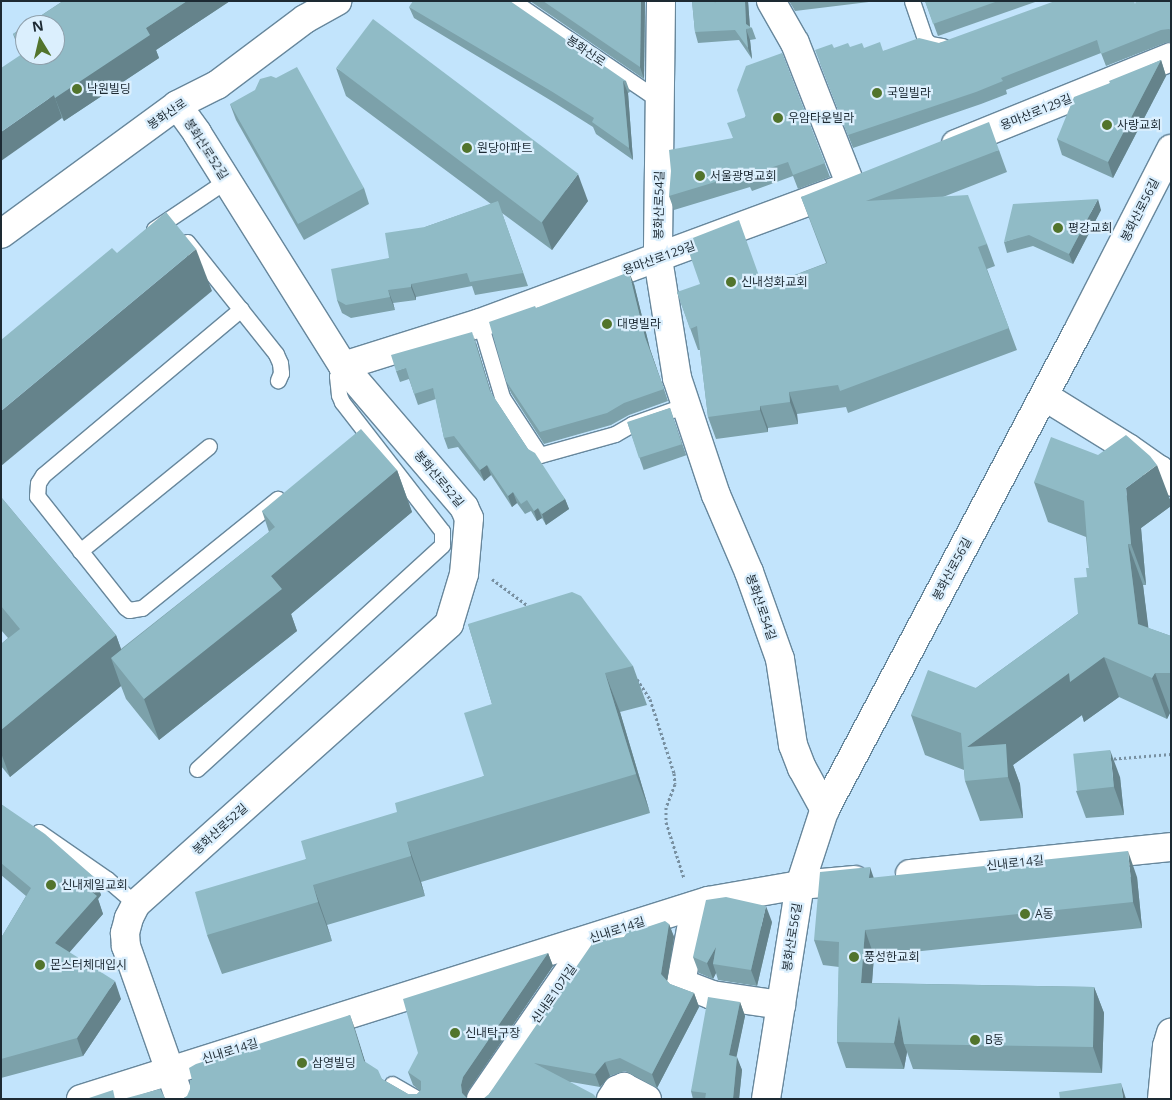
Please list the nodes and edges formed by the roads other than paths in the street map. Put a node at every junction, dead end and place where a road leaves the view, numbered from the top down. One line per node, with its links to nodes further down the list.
1 (337, 1): 9 (street, 봉화산로)
2 (513, 1): 8 (lane, 봉화산로)
3 (660, 1): 8 (street, 봉화산로54길)
4 (771, 1): 14 (street)
5 (912, 1): 6 (lane)
6 (958, 41)
7 (1171, 58): 11 (street, 용마산로129길)
8 (660, 101): 18 (street, 봉화산로54길)
9 (178, 105): 13 (street, 봉화산로52길); 16 (street, 봉화산로)
10 (1171, 149): 23 (street, 봉화산로56길)
11 (933, 153)
12 (879, 175): 14 (street, 용마산로129길)
13 (226, 180): 15 (lane); 21 (street, 봉화산로52길)
14 (851, 186): 18 (street, 용마산로129길)
15 (168, 218): 17 (lane); 19 (lane)
16 (1, 234)
17 (145, 235)
18 (658, 259): 20 (street, 용마산로129길); 24 (street, 봉화산로54길)
19 (241, 309): 22 (lane); 30 (lane)
20 (480, 323): 21 (street, 용마산로129길); 24 (lane)
21 (343, 366): 25 (lane); 36 (street, 봉화산로52길)
22 (278, 380)
23 (1044, 396): 28 (street); 32 (street, 봉화산로56길)
24 (686, 405): 32 (street, 봉화산로54길)
25 (363, 430): 26 (lane); 31 (lane)
26 (348, 442)
27 (209, 446): 30 (lane)
28 (1171, 482)
29 (287, 491): 30 (lane)
30 (80, 551)
31 (197, 769)
32 (826, 810): 35 (street, 봉화산로56길)
33 (26, 822): 36 (lane)
34 (1171, 846): 35 (street, 신내로14길)
35 (800, 885): 37 (street, 신내로14길); 39 (street, 봉화산로56길)
36 (136, 904): 41 (street, 봉화산로52길)
37 (693, 906): 38 (street, 신내로14길); 39 (street)
38 (591, 938): 41 (street, 신내로14길); 46 (street, 신내로10가길)
39 (781, 1005): 49 (street, 봉화산로56길)
40 (1171, 1032): 50 (street)
41 (171, 1070): 43 (street, 신내로14길); 44 (street, 봉화산로52길)
42 (392, 1084): 45 (lane)
43 (80, 1099)
44 (180, 1099)
45 (418, 1099)
46 (481, 1099)
47 (611, 1099): 48 (street)
48 (647, 1099)
49 (766, 1099)
50 (1162, 1099)

